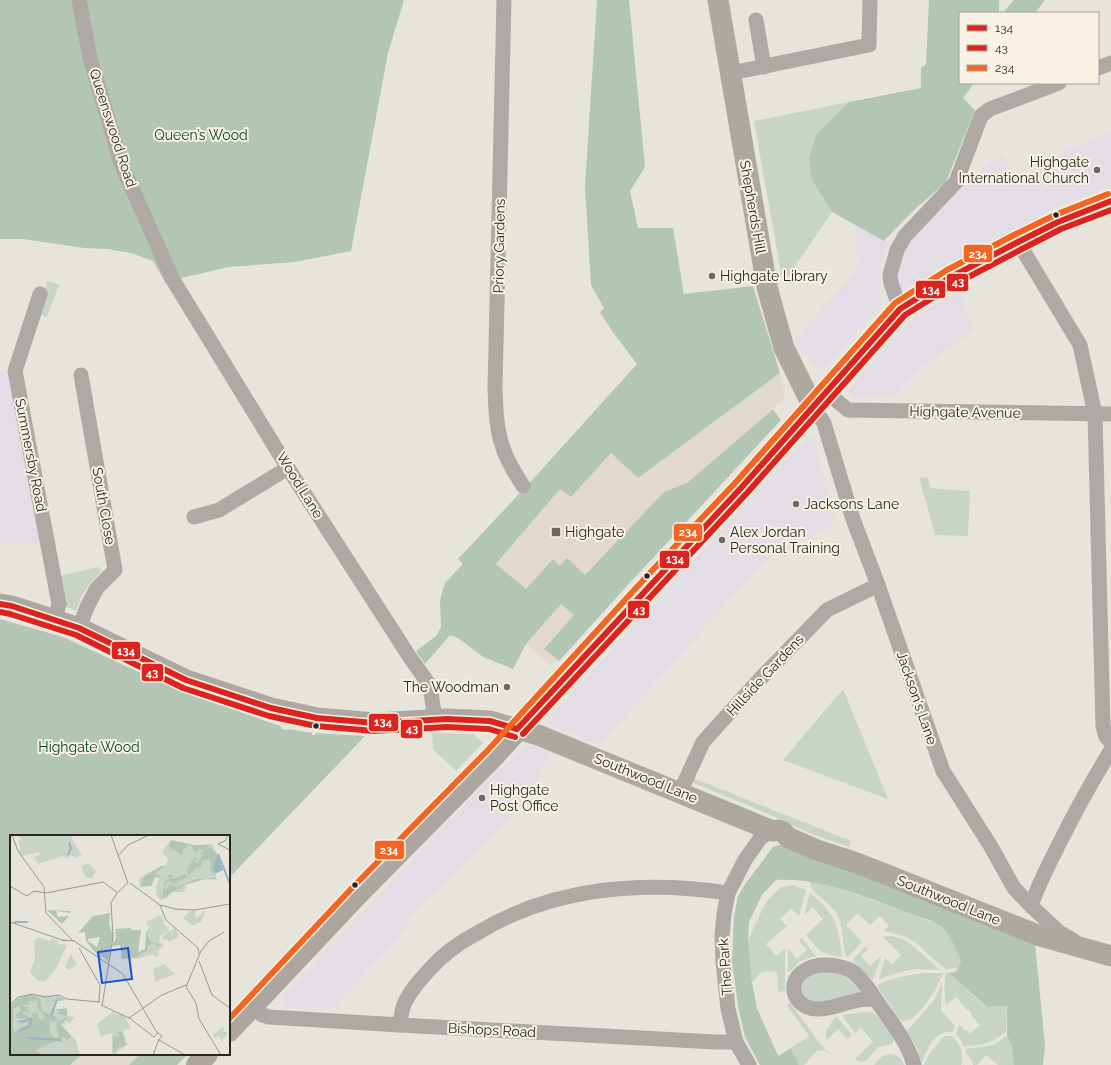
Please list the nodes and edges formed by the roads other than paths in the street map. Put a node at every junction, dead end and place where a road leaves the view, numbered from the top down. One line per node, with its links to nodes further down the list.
1 (79, 0): 13 (street, Queenswood Road)
2 (504, 0): 21 (street, Priory Gardens)
3 (718, 0): 9 (main road, Shepherds Hill)
4 (870, 0): 7 (street)
5 (756, 20): 7 (street)
6 (1111, 63): 8 (street)
7 (764, 67): 9 (street)
8 (1099, 68)
9 (731, 73): 17 (main road, Shepherds Hill)
10 (1056, 84): 15 (street)
11 (1111, 201): 12 (highway)
12 (1018, 242): 15 (highway); 18 (street)
13 (160, 251): 20 (street, Wood Lane)
14 (40, 294): 25 (street, Summersby Road)
15 (900, 309): 17 (highway)
16 (81, 374): 26 (street, South Close)
17 (819, 400): 18 (street, Highgate Avenue); 23 (street, Jackson's Lane); 28 (highway)
18 (1095, 414): 19 (street, Highgate Avenue); 29 (street)
19 (1111, 414)
20 (288, 468): 22 (street); 27 (street, Wood Lane)
21 (523, 486)
22 (194, 517)
23 (878, 585): 31 (street, Hillside Gardens); 34 (street, Jackson's Lane)
24 (0, 604): 25 (main road, Southwood Lane)
25 (55, 619): 26 (main road, Southwood Lane)
26 (79, 628): 27 (main road, Southwood Lane)
27 (435, 719): 28 (main road, Southwood Lane)
28 (517, 729): 31 (main road, Southwood Lane); 38 (highway)
29 (1111, 742)
30 (1111, 750): 34 (street)
31 (680, 792): 32 (main road, Southwood Lane)
32 (781, 835): 33 (street, The Park); 35 (main road, Southwood Lane)
33 (728, 892): 39 (street); 41 (street, The Park)
34 (1031, 906): 35 (street, Jackson's Lane)
35 (1086, 948): 36 (main road, Southwood Lane)
36 (1111, 956)
37 (876, 1000): 37 (street); 45 (street)
38 (252, 1006): 39 (street, Bishops Road); 40 (highway)
39 (400, 1026): 41 (street, Bishops Road)
40 (230, 1030)
41 (736, 1042): 44 (street, The Park)
42 (206, 1055): 43 (highway)
43 (197, 1065)
44 (749, 1065)
45 (914, 1065)

